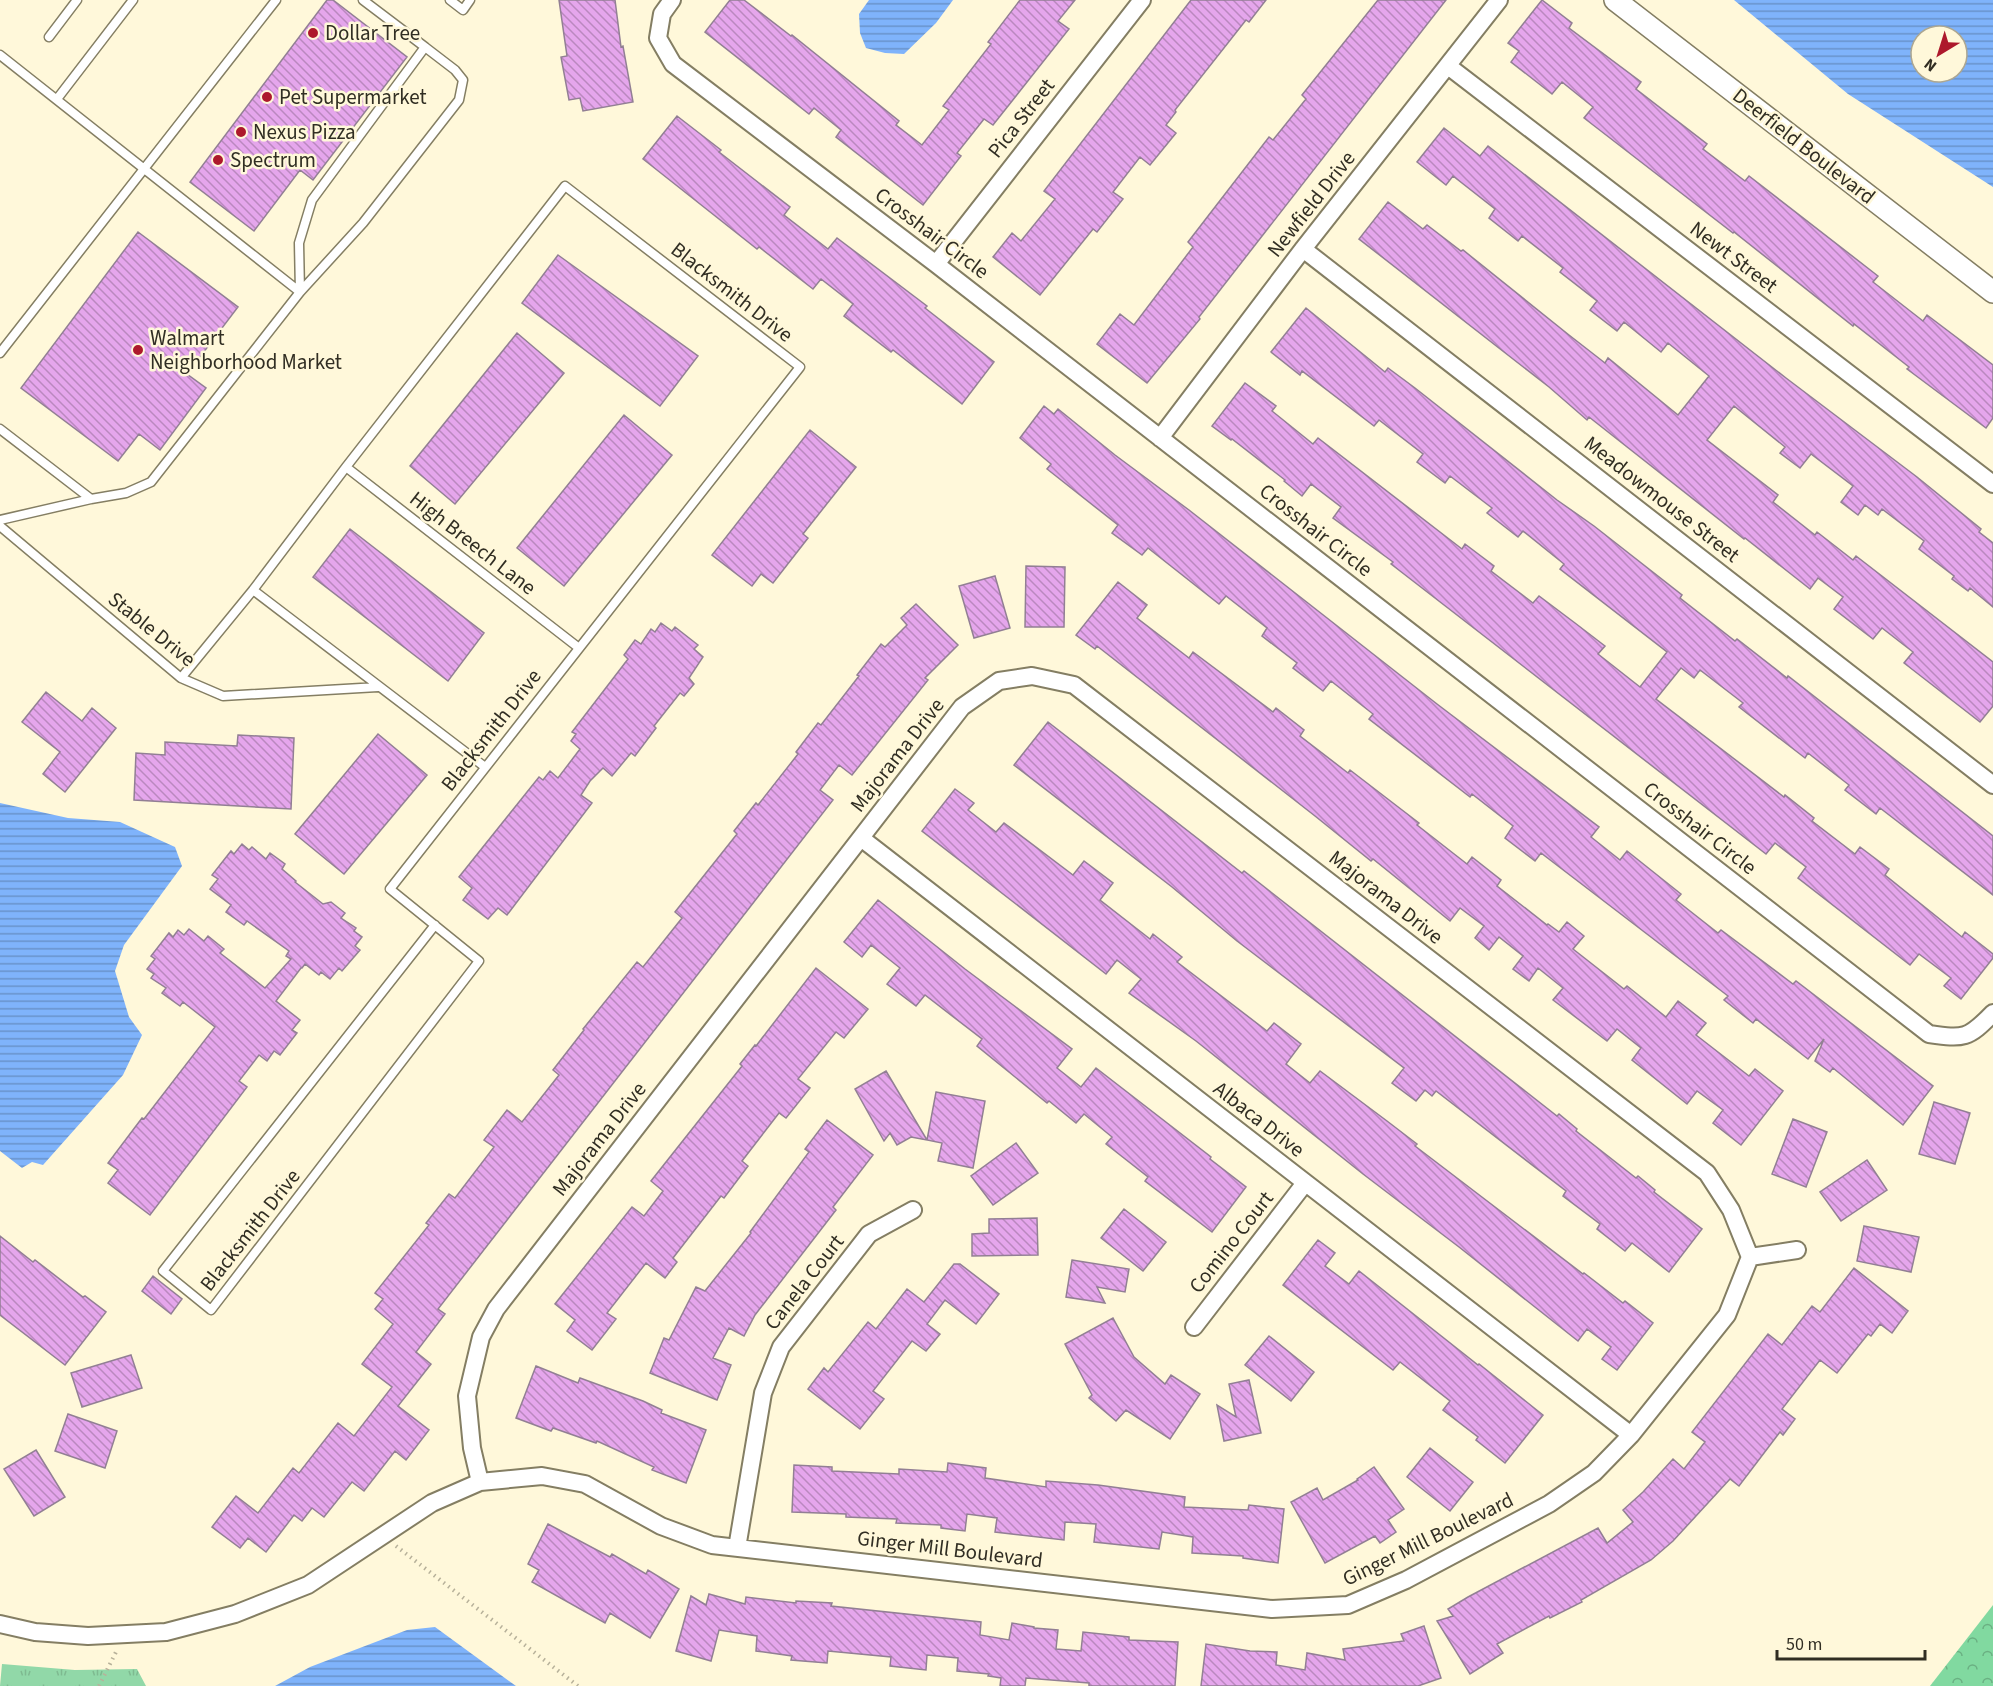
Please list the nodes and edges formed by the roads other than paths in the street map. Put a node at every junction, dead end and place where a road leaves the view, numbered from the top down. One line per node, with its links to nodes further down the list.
1 (77, 0): 11 (lane)
2 (133, 0): 15 (lane)
3 (276, 0): 16 (lane)
4 (363, 0): 12 (lane)
5 (450, 0): 6 (lane)
6 (470, 0)
7 (672, 0): 18 (street, Crosshair Circle)
8 (1143, 0): 18 (street, Pica Street)
9 (1499, 0): 14 (street, Newfield Drive)
10 (1615, 0): 20 (street, Deerfield Boulevard)
11 (49, 37)
12 (425, 46): 19 (lane); 19 (lane)
13 (0, 55): 15 (lane)
14 (1448, 66): 17 (street, Newfield Drive); 25 (street, Newt Street)
15 (57, 99): 16 (lane)
16 (145, 168): 19 (lane); 21 (lane)
17 (1304, 249): 23 (street, Newfield Drive); 34 (street, Meadowmouse Street)
18 (936, 264): 23 (street, Crosshair Circle)
19 (300, 292): 26 (lane)
20 (1993, 292)
21 (0, 354)
22 (0, 429): 26 (lane)
23 (1160, 438): 37 (street, Crosshair Circle)
24 (346, 467): 29 (lane, Blacksmith Drive); 30 (lane, High Breech Lane); 30 (lane, Blacksmith Drive)
25 (1993, 484)
26 (91, 499): 27 (lane)
27 (0, 520)
28 (0, 526): 31 (lane, Stable Drive)
29 (253, 590): 31 (lane, Blacksmith Drive); 32 (lane)
30 (579, 648): 33 (lane, Blacksmith Drive)
31 (181, 678): 32 (lane, Stable Drive)
32 (378, 687): 33 (lane)
33 (485, 767): 36 (lane, Blacksmith Drive)
34 (1993, 785)
35 (861, 838): 38 (street, Albaca Drive); 41 (street, Majorama Drive); 44 (street, Majorama Drive)
36 (435, 925): 36 (lane, Blacksmith Drive)
37 (1993, 1013)
38 (1305, 1184): 42 (street, Comino Court); 43 (street, Albaca Drive)
39 (913, 1210): 45 (street, Canela Court)
40 (1797, 1250): 41 (street)
41 (1750, 1257): 43 (street, Ginger Mill Boulevard)
42 (1194, 1327)
43 (1631, 1435): 45 (street, Ginger Mill Boulevard)
44 (480, 1482): 45 (street, Ginger Mill Boulevard); 46 (street, Ginger Mill Boulevard)
45 (737, 1548)
46 (0, 1624)

